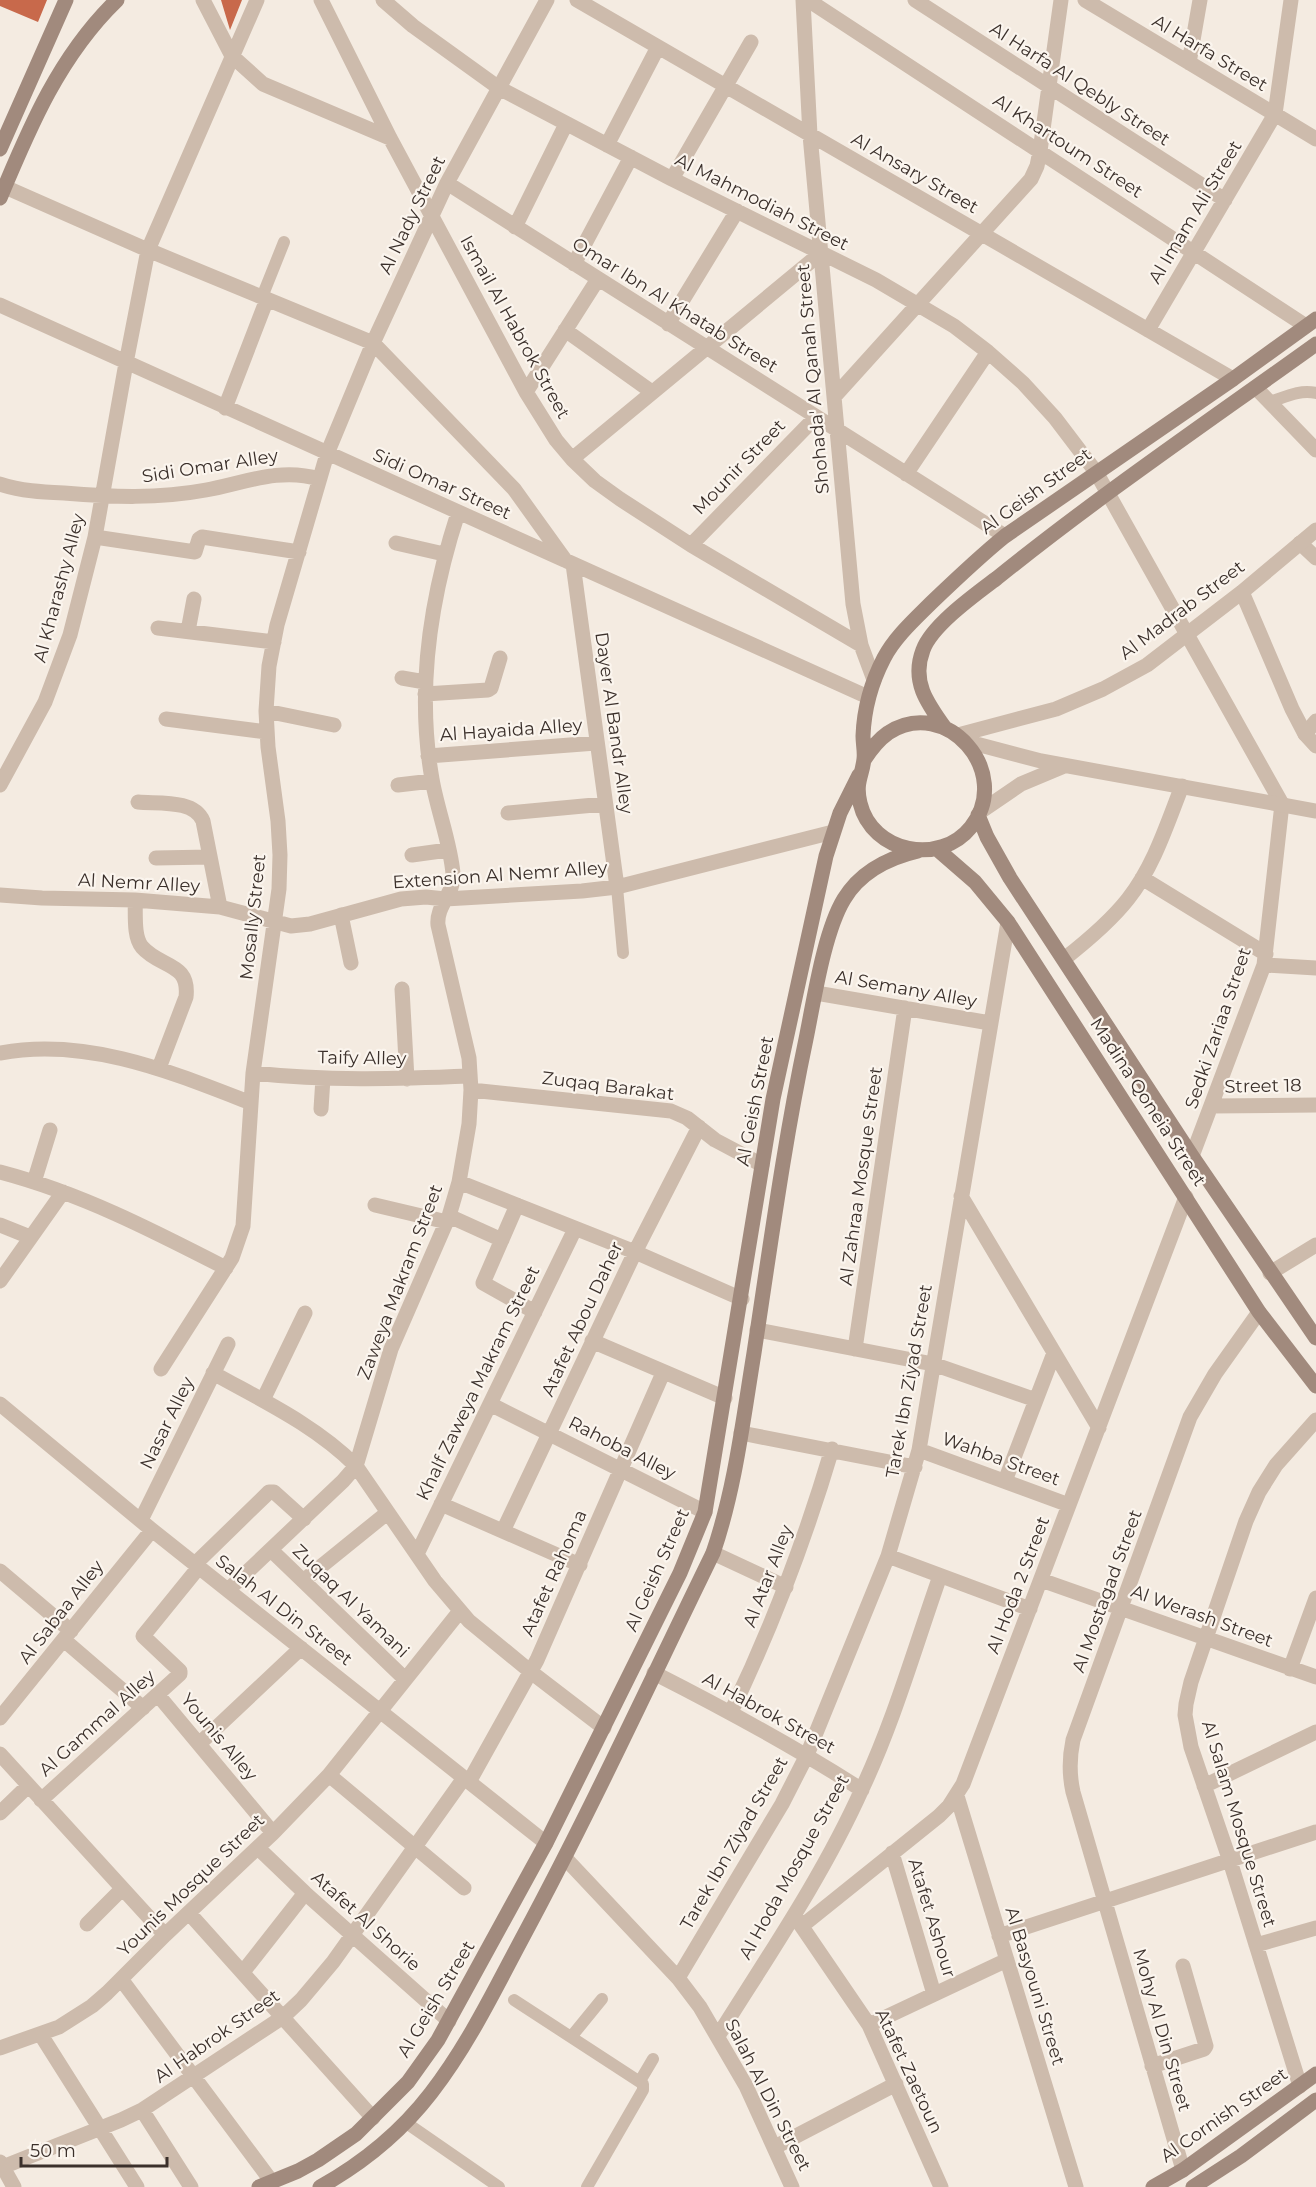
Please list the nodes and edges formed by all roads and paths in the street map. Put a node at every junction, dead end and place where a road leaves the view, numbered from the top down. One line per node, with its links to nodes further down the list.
1 (66, 0): 29 (main road)
2 (117, 0): 34 (main road)
3 (203, 0): 18 (street)
4 (257, 0): 18 (street, Al Kharashy Alley)
5 (321, 0): 26 (street, Ismail Al Habrok Street)
6 (383, 0): 22 (street, Al Mahmodiah Street)
7 (547, 0): 22 (street, Al Nady Street)
8 (577, 0): 17 (street, Al Ansary Street)
9 (803, 0): 25 (street, Shohada' Al Qanah Street)
10 (808, 0): 30 (street, Al Khartoum Street)
11 (915, 0): 21 (street, Al Harfa Al Qebly Street)
12 (1061, 0): 21 (street)
13 (1085, 0): 19 (street, Al Harfa Street)
14 (1200, 0): 19 (street)
15 (1291, 0): 23 (street)
16 (751, 42): 20 (street)
17 (658, 47): 20 (street, Al Ansary Street); 28 (street)
18 (232, 57): 26 (street); 41 (street, Al Kharashy Alley)
19 (1190, 63): 23 (street, Al Harfa Street)
20 (726, 86): 25 (street, Al Ansary Street); 32 (street)
21 (1047, 87): 30 (street); 35 (street, Al Harfa Al Qebly Street)
22 (499, 88): 24 (street, Al Mahmodiah Street); 33 (street, Al Nady Street)
23 (1275, 114): 27 (street, Al Harfa Street); 35 (street, Al Imam Ali Street)
24 (566, 124): 28 (street, Al Mahmodiah Street); 38 (street)
25 (810, 135): 39 (street, Al Ansary Street); 42 (street, Shohada' Al Qanah Street)
26 (390, 138): 37 (street, Ismail Al Habrok Street)
27 (1316, 139)
28 (607, 145): 31 (street, Al Mahmodiah Street)
29 (0, 149)
30 (1040, 151): 39 (street); 43 (street, Al Khartoum Street)
31 (630, 157): 32 (street, Al Mahmodiah Street); 44 (street)
32 (672, 179): 36 (street, Al Mahmodiah Street)
33 (447, 183): 37 (street, Al Nady Street); 38 (street, Omar Ibn Al Khatab Street)
34 (2, 192): 41 (street)
35 (1225, 200): 43 (street, Al Imam Ali Street)
36 (737, 211): 42 (street, Al Mahmodiah Street); 50 (street)
37 (431, 215): 53 (street, Al Nady Street); 60 (street, Ismail Al Habrok Street)
38 (515, 227): 44 (street, Omar Ibn Al Khatab Street)
39 (982, 234): 47 (street); 52 (street, Al Ansary Street)
40 (284, 242): 46 (lane)
41 (148, 250): 46 (street); 57 (street, Al Kharashy Alley)
42 (821, 253): 47 (street, Al Mahmodiah Street); 55 (street); 63 (street, Shohada' Al Qanah Street)
43 (1193, 253): 49 (street, Al Khartoum Street); 52 (street, Al Imam Ali Street)
44 (574, 264): 45 (street, Omar Ibn Al Khatab Street)
45 (598, 279): 50 (street, Omar Ibn Al Khatab Street); 51 (street)
46 (265, 298): 53 (street); 65 (street)
47 (918, 303): 56 (street, Al Mahmodiah Street); 63 (street)
48 (0, 305): 57 (street, Sidi Omar Street)
49 (1311, 322): 58 (main road, Al Geish Street)
50 (668, 324): 55 (street, Omar Ibn Al Khatab Street)
51 (565, 330): 60 (street); 61 (street)
52 (1148, 330): 58 (street, Al Ansary Street)
53 (373, 343): 69 (street, Al Nady Street); 87 (street)
54 (1316, 344): 59 (main road)
55 (706, 347): 61 (street); 66 (street, Omar Ibn Al Khatab Street)
56 (988, 352): 71 (street, Al Mahmodiah Street); 72 (street)
57 (126, 363): 65 (street, Sidi Omar Street); 76 (street, Al Kharashy Alley)
58 (1233, 379): 71 (main road, Al Geish Street)
59 (1256, 387): 64 (street); 75 (main road)
60 (526, 392): 70 (street, Ismail Al Habrok Street)
61 (652, 392): 70 (street)
62 (1316, 393): 64 (lane)
63 (834, 397): 67 (street, Shohada' Al Qanah Street)
64 (1270, 402): 68 (street)
65 (225, 408): 69 (street, Sidi Omar Street)
66 (816, 417): 67 (street, Omar Ibn Al Khatab Street); 83 (street, Mounir Street)
67 (837, 430): 72 (street, Omar Ibn Al Khatab Street); 94 (street, Shohada' Al Qanah Street)
68 (1316, 450)
69 (327, 454): 73 (street, Mosally Street); 77 (street, Sidi Omar Street)
70 (572, 459): 83 (street, Ismail Al Habrok Street)
71 (1096, 472): 75 (street, Al Mahmodiah Street); 79 (main road, Al Geish Street)
72 (906, 474): 79 (street, Omar Ibn Al Khatab Street)
73 (319, 478): 76 (street, Sidi Omar Alley); 84 (street, Mosally Street)
74 (0, 484): 76 (street, Sidi Omar Alley)
75 (1108, 494): 92 (street, Al Mahmodiah Street); 106 (main road)
76 (102, 496): 80 (street, Al Kharashy Alley)
77 (458, 513): 85 (street, Zaweya Makram Street); 87 (street, Sidi Omar Street)
78 (1316, 530): 82 (street, Al Madrab Street)
79 (1005, 536): 97 (main road, Al Geish Street)
80 (95, 537): 84 (street); 114 (street, Al Kharashy Alley)
81 (396, 543): 85 (street)
82 (1300, 543): 86 (street); 88 (street, Al Madrab Street)
83 (691, 545): 94 (street, Ismail Al Habrok Street)
84 (298, 552): 93 (street, Mosally Street)
85 (444, 554): 98 (street, Zaweya Makram Street)
86 (1316, 558)
87 (569, 563): 99 (street, Sidi Omar Street); 107 (street, Dayer Al Bandr Alley)
88 (1242, 592): 92 (street, Al Madrab Street); 105 (street)
89 (194, 599): 91 (street)
90 (158, 627): 91 (street)
91 (188, 631): 93 (street)
92 (1187, 635): 106 (street, Al Madrab Street); 119 (street, Al Mahmodiah Street)
93 (274, 642): 100 (street, Mosally Street)
94 (861, 645): 97 (street, Shohada' Al Qanah Street)
95 (500, 658): 98 (street)
96 (402, 678): 98 (street)
97 (874, 680): 99 (main road, Al Geish Street)
98 (425, 688): 109 (street, Zaweya Makram Street)
99 (868, 697): 110 (main road, Al Geish Street)
100 (266, 711): 103 (street); 104 (street, Mosally Street)
101 (166, 719): 104 (street)
102 (1316, 720): 105 (street)
103 (334, 725)
104 (267, 732): 138 (street, Mosally Street)
105 (1305, 734): 108 (street)
106 (956, 735): 110 (main road); 111 (street); 122 (main road)
107 (596, 743): 109 (street, Al Hayaida Alley); 118 (street, Dayer Al Bandr Alley)
108 (1316, 746)
109 (428, 756): 113 (street, Zaweya Makram Street)
110 (864, 760): 112 (main road)
111 (1067, 765): 116 (street); 122 (street)
112 (859, 775): 123 (main road, Al Geish Street); 126 (main road)
113 (432, 781): 115 (street); 125 (street, Zaweya Makram Street)
114 (0, 785)
115 (398, 785)
116 (1182, 786): 119 (street); 130 (street)
117 (138, 802): 128 (street)
118 (605, 804): 121 (street); 131 (street, Dayer Al Bandr Alley)
119 (1282, 804): 120 (street); 141 (street, Sedki Zariaa Street)
120 (1316, 811)
121 (508, 813)
122 (979, 813): 124 (main road); 140 (main road, Madina Qoneia Street)
123 (833, 832): 131 (street, Extension Al Nemr Alley); 161 (main road, Al Geish Street)
124 (937, 849): 126 (main road); 137 (main road, Madina Qoneia Street)
125 (448, 850): 127 (street); 133 (street, Zaweya Makram Street)
126 (918, 851): 145 (main road, Al Geish Street)
127 (412, 855)
128 (210, 857): 129 (street); 135 (street)
129 (156, 858)
130 (1142, 878): 140 (street); 141 (street)
131 (618, 887): 133 (street, Extension Al Nemr Alley); 139 (lane)
132 (0, 895): 134 (street, Al Nemr Alley)
133 (445, 899): 136 (street, Extension Al Nemr Alley); 153 (street, Zaweya Makram Street)
134 (135, 900): 135 (street, Al Nemr Alley); 149 (street)
135 (220, 907): 138 (street, Al Nemr Alley)
136 (340, 915): 138 (street, Extension Al Nemr Alley); 142 (street)
137 (1008, 922): 147 (street, Tarek Ibn Ziyad Street); 167 (main road, Madina Qoneia Street)
138 (274, 923): 150 (street, Mosally Street)
139 (623, 953)
140 (1064, 959): 160 (main road, Madina Qoneia Street)
141 (1265, 959): 143 (street); 156 (street, Sedki Zariaa Street)
142 (351, 963)
143 (1316, 968)
144 (402, 989): 152 (street)
145 (816, 993): 146 (street, Al Semany Alley); 176 (main road, Al Geish Street)
146 (905, 1008): 147 (street, Al Semany Alley); 190 (street, Al Zahraa Mosque Street)
147 (990, 1023): 166 (street, Tarek Ibn Ziyad Street)
148 (0, 1053): 149 (street)
149 (159, 1068): 154 (street)
150 (253, 1073): 151 (street, Taify Alley); 154 (street, Mosally Street)
151 (323, 1078): 152 (street, Taify Alley); 157 (street)
152 (407, 1079): 153 (street, Taify Alley)
153 (471, 1083): 158 (street, Zuqaq Barakat); 164 (street, Zaweya Makram Street)
154 (252, 1103): 179 (street, Mosally Street)
155 (1316, 1105): 156 (street, Street 18)
156 (1211, 1107): 160 (street, Sedki Zariaa Street)
157 (321, 1109)
158 (699, 1127): 161 (street, Zuqaq Barakat); 178 (street, Atafet Abou Daher)
159 (50, 1130): 163 (street)
160 (1192, 1156): 180 (main road, Madina Qoneia Street)
161 (762, 1165): 174 (main road, Al Geish Street)
162 (0, 1172): 163 (street)
163 (34, 1182): 165 (street)
164 (459, 1182): 169 (street); 170 (street, Zaweya Makram Street)
165 (63, 1192): 173 (street); 179 (street)
166 (961, 1196): 191 (street); 192 (street, Tarek Ibn Ziyad Street)
167 (1186, 1197): 184 (main road, Madina Qoneia Street); 203 (street, Al Hoda 2 Street)
168 (375, 1205): 170 (street)
169 (517, 1205): 172 (street); 175 (street)
170 (448, 1219): 175 (street); 208 (street, Zaweya Makram Street)
171 (0, 1225): 173 (street)
172 (575, 1229): 178 (street); 183 (street, Khalf Zaweya Makram Street)
173 (30, 1237): 181 (street)
174 (750, 1238): 176 (main road); 182 (main road, Al Geish Street)
175 (502, 1240): 183 (street)
176 (770, 1243): 186 (main road, Al Geish Street)
177 (1316, 1245): 180 (street)
178 (635, 1252): 182 (street); 188 (street, Atafet Abou Daher)
179 (226, 1268): 193 (street, Mosally Street)
180 (1270, 1273): 187 (main road, Madina Qoneia Street)
181 (0, 1281)
182 (742, 1299): 197 (main road, Al Geish Street)
183 (535, 1311): 201 (street, Khalf Zaweya Makram Street)
184 (1259, 1312): 196 (main road, Madina Qoneia Street); 232 (street, Al Mostagad Street)
185 (305, 1314): 198 (street)
186 (757, 1330): 190 (street); 205 (main road, Al Geish Street)
187 (1316, 1338)
188 (592, 1341): 195 (street); 204 (street, Atafet Abou Daher)
189 (228, 1344): 194 (street, Nasar Alley)
190 (855, 1349): 192 (street)
191 (1054, 1353): 199 (street); 203 (street)
192 (933, 1364): 199 (street); 207 (street, Tarek Ibn Ziyad Street)
193 (161, 1369)
194 (213, 1373): 198 (street); 217 (street, Nasar Alley)
195 (663, 1373): 197 (street); 210 (street, Atafet Rahoma)
196 (1316, 1386)
197 (725, 1398): 214 (main road, Al Geish Street)
198 (262, 1400): 208 (street)
199 (1036, 1400): 211 (street)
200 (0, 1404): 217 (street, Salah Al Din Street)
201 (490, 1404): 204 (street, Rahoba Alley); 212 (street, Khalf Zaweya Makram Street)
202 (1316, 1420): 236 (street, Al Salam Mosque Street)
203 (1099, 1428): 213 (street, Al Hoda 2 Street)
204 (549, 1433): 210 (street, Rahoba Alley); 218 (street, Atafet Abou Daher)
205 (741, 1433): 206 (street); 220 (main road, Al Geish Street)
206 (832, 1449): 209 (street); 229 (street, Al Atar Alley)
207 (919, 1450): 209 (street, Tarek Ibn Ziyad Street); 211 (street, Wahba Street)
208 (356, 1466): 215 (street); 216 (street, Zaweya Makram Street)
209 (915, 1467): 222 (street, Tarek Ibn Ziyad Street)
210 (620, 1469): 214 (street, Rahoba Alley); 223 (street, Atafet Rahoma)
211 (1005, 1481): 213 (street, Wahba Street)
212 (441, 1504): 218 (street); 221 (street, Khalf Zaweya Makram Street)
213 (1069, 1505): 227 (street, Al Hoda 2 Street)
214 (705, 1512): 248 (main road, Al Geish Street)
215 (387, 1513): 221 (street); 228 (street)
216 (304, 1519): 219 (street, Zaweya Makram Street); 224 (street)
217 (146, 1525): 224 (street, Salah Al Din Street); 235 (street, Al Sabaa Alley)
218 (503, 1530): 223 (street)
219 (271, 1550): 228 (street, Zuqaq Al Yamani); 230 (street, Zaweya Makram Street)
220 (713, 1553): 229 (street); 240 (main road, Al Geish Street)
221 (417, 1554): 234 (street)
222 (888, 1556): 226 (street); 252 (street, Tarek Ibn Ziyad Street)
223 (580, 1565): 239 (street, Atafet Rahoma)
224 (197, 1566): 230 (street, Salah Al Din Street); 243 (street, Al Gammal Alley)
225 (0, 1571): 235 (street)
226 (940, 1576): 233 (street); 257 (street, Al Hoda Mosque Street)
227 (1041, 1580): 232 (street, Al Werash Street); 233 (street, Al Hoda 2 Street)
228 (303, 1581): 242 (street, Zuqaq Al Yamani)
229 (786, 1587): 246 (street, Al Atar Alley)
230 (228, 1590): 237 (street, Salah Al Din Street)
231 (1316, 1598): 238 (street)
232 (1122, 1608): 236 (street, Al Werash Street); 272 (street, Al Mostagad Street)
233 (1030, 1609): 258 (street, Al Hoda 2 Street)
234 (460, 1611): 239 (street); 242 (street, Younis Mosque Street)
235 (68, 1635): 244 (street); 247 (street, Al Sabaa Alley)
236 (1207, 1639): 238 (street, Al Werash Street); 256 (street, Al Salam Mosque Street)
237 (302, 1648): 245 (street, Salah Al Din Street); 250 (street)
238 (1290, 1669): 241 (street, Al Werash Street)
239 (531, 1672): 248 (street); 254 (street, Atafet Rahoma)
240 (654, 1673): 246 (street, Al Habrok Street); 267 (main road, Al Geish Street)
241 (1316, 1677)
242 (405, 1679): 245 (street, Younis Mosque Street)
243 (158, 1695): 244 (street, Al Gammal Alley); 250 (street, Younis Alley)
244 (143, 1708): 259 (street, Al Gammal Alley)
245 (380, 1712): 253 (street, Younis Mosque Street); 254 (street, Salah Al Din Street)
246 (731, 1712): 252 (street, Al Habrok Street)
247 (0, 1718)
248 (604, 1728): 263 (main road, Al Geish Street)
249 (1316, 1732): 256 (street)
250 (199, 1744): 262 (street, Younis Alley)
251 (0, 1754): 255 (street)
252 (807, 1755): 257 (street, Al Habrok Street); 285 (street, Tarek Ibn Ziyad Street)
253 (329, 1775): 262 (street, Younis Mosque Street); 264 (street)
254 (466, 1780): 263 (street, Salah Al Din Street); 264 (street, Al Habrok Street)
255 (28, 1786): 259 (street); 260 (street)
256 (1204, 1786): 268 (street, Al Salam Mosque Street)
257 (862, 1790): 274 (street, Al Hoda Mosque Street)
258 (957, 1796): 266 (street, Al Hoda 2 Street); 279 (street, Al Basyouni Street)
259 (41, 1800): 270 (street)
260 (0, 1813)
261 (1316, 1832): 268 (street)
262 (273, 1833): 265 (street, Younis Mosque Street)
263 (546, 1843): 290 (main road, Al Geish Street)
264 (415, 1847): 269 (street); 278 (street, Al Habrok Street)
265 (258, 1848): 271 (street, Atafet Al Shorie); 273 (street, Younis Mosque Street)
266 (892, 1853): 274 (street, Al Hoda 2 Street); 286 (street, Atafet Ashour)
267 (565, 1858): 285 (street, Salah Al Din Street); 297 (main road, Al Geish Street)
268 (1230, 1861): 272 (street); 280 (street, Al Salam Mosque Street)
269 (464, 1888)
270 (122, 1889): 275 (street); 277 (street)
271 (305, 1893): 278 (street, Atafet Al Shorie); 283 (street)
272 (1104, 1902): 279 (street); 299 (street, Mohy Al Din Street)
273 (189, 1913): 277 (street, Younis Mosque Street); 283 (street)
274 (798, 1921): 291 (street, Atafet Zaetoun); 293 (street, Al Hoda Mosque Street)
275 (87, 1924)
276 (1316, 1928): 280 (street)
277 (165, 1935): 284 (street, Younis Mosque Street)
278 (352, 1935): 289 (street, Al Habrok Street); 290 (street, Atafet Al Shorie)
279 (999, 1936): 281 (street, Al Basyouni Street)
280 (1256, 1944): 304 (street, Al Salam Mosque Street)
281 (1007, 1960): 286 (street); 322 (street, Al Basyouni Street)
282 (1183, 1966): 299 (street)
283 (243, 1972): 289 (street)
284 (121, 1978): 292 (street, Younis Mosque Street); 301 (street)
285 (678, 1978): 293 (street, Salah Al Din Street)
286 (934, 1994): 291 (street)
287 (602, 1999): 294 (lane)
288 (514, 2000): 294 (lane)
289 (283, 2017): 301 (street, Al Habrok Street); 307 (street)
290 (449, 2021): 295 (main road, Al Geish Street)
291 (869, 2025): 303 (street, Atafet Zaetoun)
292 (41, 2035): 296 (street, Younis Mosque Street); 309 (street)
293 (718, 2036): 310 (street, Salah Al Din Street)
294 (571, 2037): 302 (lane)
295 (438, 2040): 297 (main road); 307 (main road, Al Geish Street)
296 (0, 2048)
297 (458, 2054): 308 (main road, Al Geish Street)
298 (653, 2059): 302 (lane)
299 (1152, 2066): 312 (street, Mohy Al Din Street)
300 (1316, 2074): 304 (main road, Al Cornish Street)
301 (194, 2077): 306 (street, Al Habrok Street); 313 (street)
302 (640, 2081): 319 (lane)
303 (896, 2084): 310 (street); 321 (street, Atafet Zaetoun)
304 (1300, 2086): 312 (main road, Al Cornish Street)
305 (1316, 2100): 324 (main road)
306 (142, 2110): 309 (street, Al Habrok Street); 316 (street)
307 (374, 2118): 313 (main road, Al Geish Street)
308 (405, 2122): 317 (main road, Al Geish Street); 318 (lane)
309 (100, 2129): 311 (street, Al Habrok Street); 315 (street)
310 (775, 2147): 320 (street, Salah Al Din Street)
311 (1, 2166): 314 (street)
312 (1183, 2170): 323 (main road, Al Cornish Street)
313 (266, 2185)
314 (14, 2187)
315 (137, 2187)
316 (191, 2187)
317 (321, 2187)
318 (499, 2187)
319 (587, 2187)
320 (792, 2187)
321 (941, 2187)
322 (1076, 2187)
323 (1153, 2187)
324 (1193, 2187)

